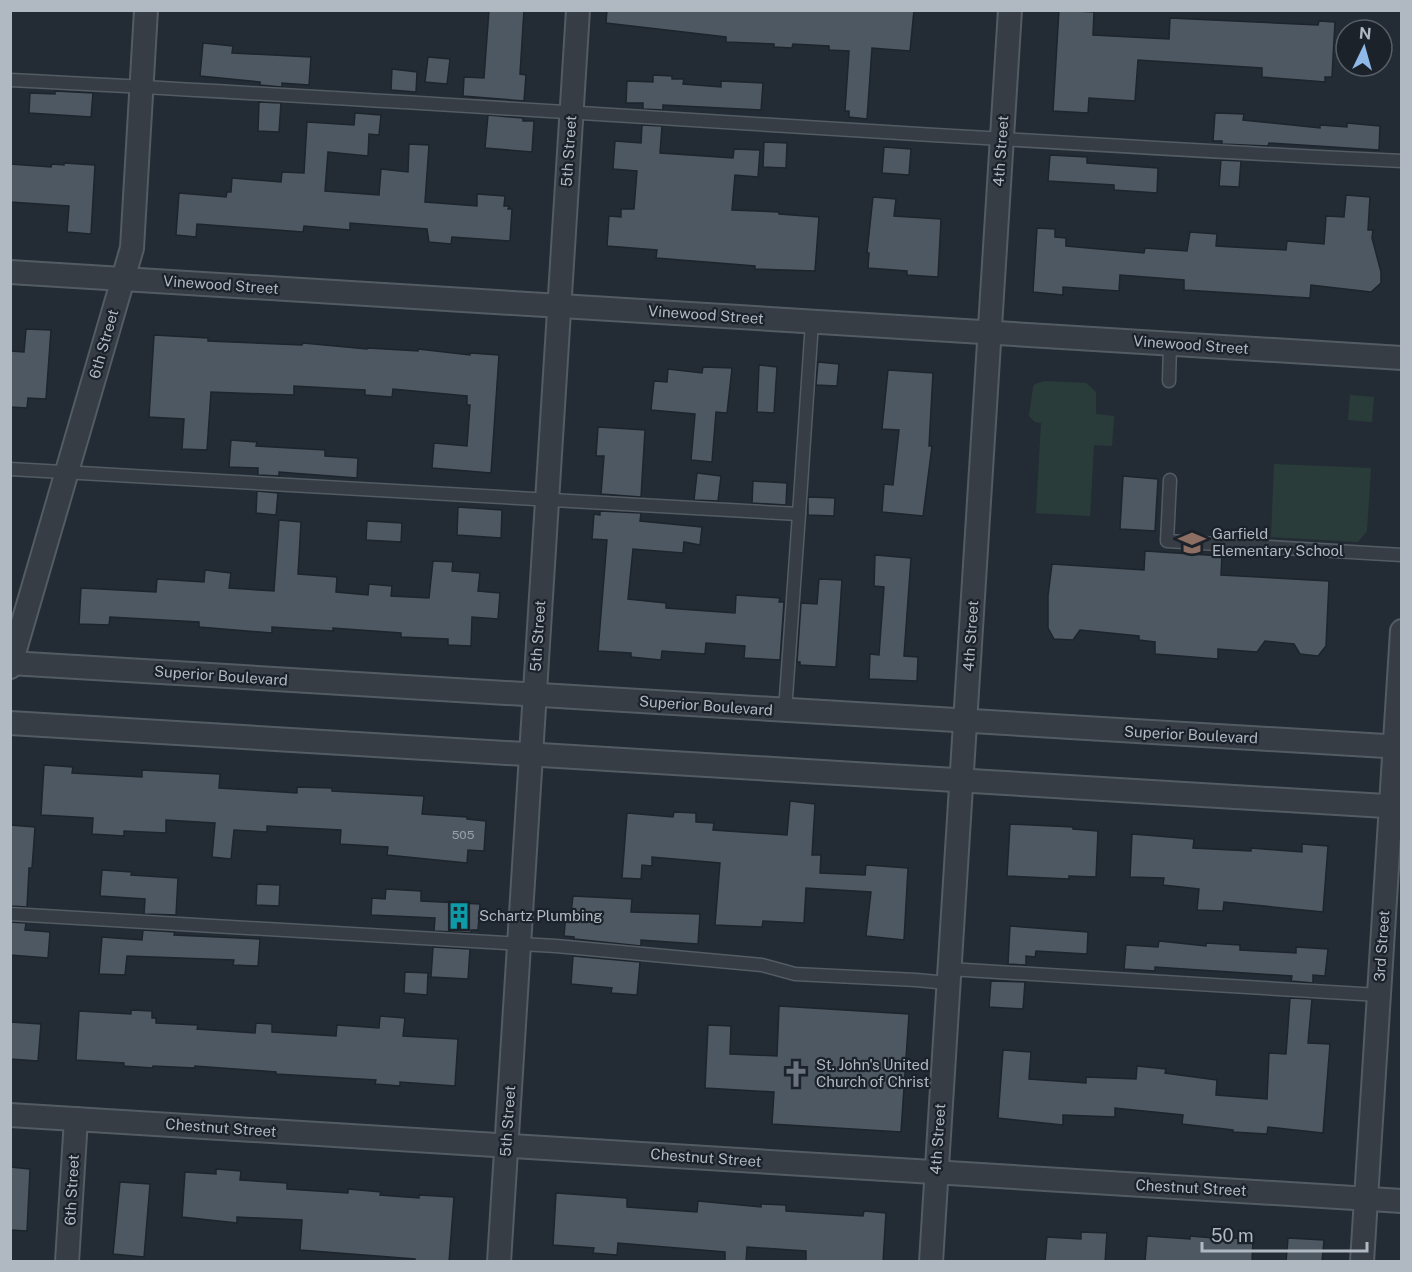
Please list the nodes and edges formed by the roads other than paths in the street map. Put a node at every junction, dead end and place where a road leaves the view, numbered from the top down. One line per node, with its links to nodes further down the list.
1 (147, 10): 5 (street, 6th Street)
2 (578, 10): 6 (street, 5th Street)
3 (1010, 10): 7 (street, 4th Street)
4 (10, 80): 5 (lane)
5 (142, 86): 6 (lane); 10 (street, 6th Street)
6 (572, 111): 7 (lane); 11 (street, 5th Street)
7 (1002, 140): 8 (lane); 13 (street, 4th Street)
8 (1401, 161)
9 (10, 272): 10 (street, Vinewood Street)
10 (123, 279): 11 (street, Vinewood Street); 18 (street, 6th Street)
11 (559, 306): 12 (street, Vinewood Street); 20 (street, 5th Street)
12 (812, 322): 13 (street, Vinewood Street); 21 (lane)
13 (990, 332): 14 (street, Vinewood Street); 27 (street, 4th Street)
14 (1170, 343): 15 (street, Vinewood Street); 16 (lane)
15 (1401, 358)
16 (1169, 381)
17 (10, 469): 18 (lane)
18 (67, 473): 20 (lane); 24 (street, 6th Street)
19 (1170, 480): 22 (lane)
20 (547, 499): 21 (lane); 25 (street, 5th Street)
21 (799, 514): 26 (lane)
22 (1401, 555)
23 (1401, 631): 29 (street, 3rd Street)
24 (11, 665): 25 (street, Superior Boulevard)
25 (535, 696): 26 (street, Superior Boulevard); 30 (street, 5th Street)
26 (785, 711): 27 (street, Superior Boulevard)
27 (965, 721): 29 (street, Superior Boulevard); 31 (street, 4th Street)
28 (10, 723): 30 (street)
29 (1398, 747): 32 (street, 3rd Street)
30 (531, 755): 31 (street); 34 (street, 5th Street)
31 (961, 780): 32 (street); 35 (street, 4th Street)
32 (1396, 806): 36 (street, 3rd Street)
33 (10, 914): 34 (lane)
34 (520, 944): 35 (lane); 39 (street, 5th Street)
35 (949, 976): 36 (lane); 40 (street, 4th Street)
36 (1378, 995): 41 (street, 3rd Street)
37 (10, 1115): 38 (street, Chestnut Street)
38 (76, 1119): 39 (street, Chestnut Street); 43 (street, 6th Street)
39 (506, 1146): 40 (street, Chestnut Street); 44 (street, 5th Street)
40 (936, 1172): 41 (street, Chestnut Street); 45 (street, 4th Street)
41 (1366, 1199): 42 (street, Chestnut Street); 46 (street, 3rd Street)
42 (1401, 1201)
43 (67, 1262)
44 (499, 1262)
45 (931, 1262)
46 (1362, 1262)

